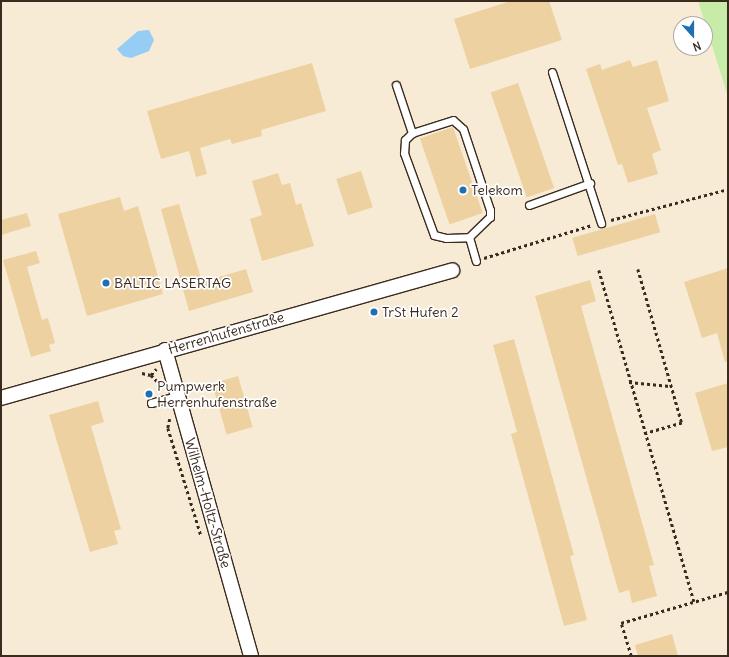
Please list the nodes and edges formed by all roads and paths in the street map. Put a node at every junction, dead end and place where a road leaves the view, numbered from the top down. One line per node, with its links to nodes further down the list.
1 (552, 72): 4 (lane)
2 (396, 85): 3 (lane)
3 (412, 133): 8 (lane); 8 (lane)
4 (590, 183): 6 (lane); 7 (lane)
5 (728, 189): 7 (path)
6 (529, 205)
7 (601, 223): 9 (path)
8 (469, 237): 9 (lane)
9 (476, 261)
10 (638, 269): 15 (path)
11 (452, 270): 13 (street, Herrenhufenstraße)
12 (599, 270): 14 (path)
13 (165, 350): 16 (street, Wilhelm-Holtz-Straße); 17 (street, Herrenhufenstraße)
14 (629, 382): 15 (path); 19 (path)
15 (670, 386): 19 (path)
16 (178, 396): 18 (lane); 22 (street, Wilhelm-Holtz-Straße)
17 (1, 398)
18 (151, 403)
19 (644, 434): 21 (path)
20 (728, 592): 21 (path)
21 (694, 602): 23 (path)
22 (251, 656)
23 (631, 656)

